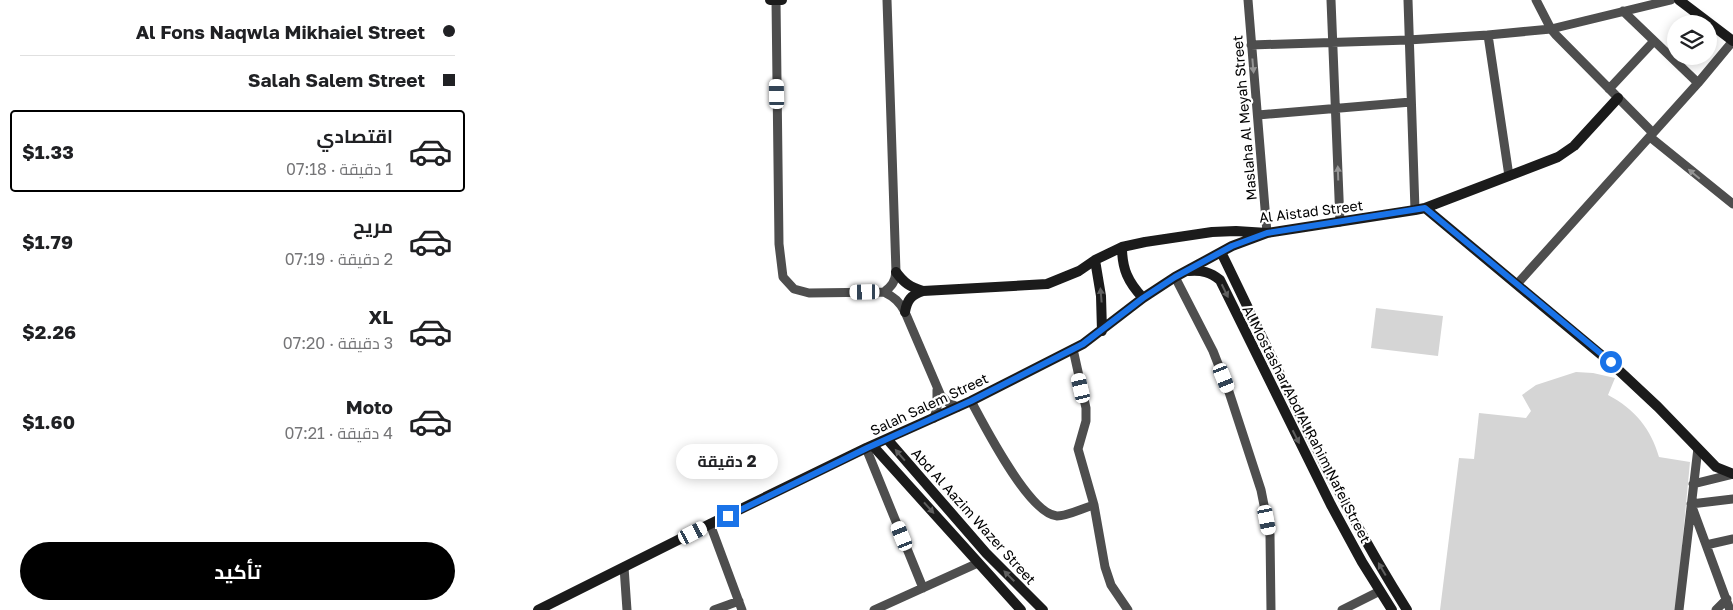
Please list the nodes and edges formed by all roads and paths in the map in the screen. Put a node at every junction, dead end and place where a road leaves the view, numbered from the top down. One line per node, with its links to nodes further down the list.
1 (770, 0): 2 (street)
2 (776, 0): 3 (street); 39 (street)
3 (782, 0)
4 (887, 0): 35 (street)
5 (1248, 0): 18 (street, Maslaha Al Meyah Street)
6 (1331, 0): 17 (street)
7 (1409, 0): 14 (street)
8 (1536, 0): 12 (street)
9 (1671, 0): 11 (street)
10 (1679, 0): 16 (street)
11 (1623, 12): 12 (street); 15 (street)
12 (1551, 28): 13 (street); 20 (street)
13 (1488, 36): 14 (street); 26 (street)
14 (1408, 40): 17 (street); 22 (street)
15 (1654, 41): 19 (street); 20 (street)
16 (1733, 41): 19 (street)
17 (1334, 43): 18 (street); 23 (street)
18 (1251, 45): 24 (street, Maslaha Al Meyah Street, one-way to 24)
19 (1698, 83): 25 (street)
20 (1609, 89): 21 (street)
21 (1618, 98): 25 (street); 26 (street, Al Aistad Street)
22 (1411, 102): 23 (street); 28 (street)
23 (1336, 109): 24 (street); 29 (street, one-way to 23)
24 (1258, 115): 30 (street, Maslaha Al Meyah Street)
25 (1651, 135): 27 (street, one-way to 25); 37 (street)
26 (1509, 176): 28 (street, Al Aistad Street)
27 (1733, 204)
28 (1420, 209): 29 (street, Al Aistad Street); 37 (street)
29 (1340, 222): 30 (street, Al Aistad Street)
30 (1267, 233): 31 (street, Al Aistad Street); 32 (street, Salah Salem Street)
31 (1122, 247): 33 (street, Al Aistad Street); 40 (street)
32 (1221, 252): 34 (street, Salah Salem Street); 75 (street, Al Mostashar Abd Al Rahim Nafei Street, one-way to 32)
33 (1095, 260): 38 (street, Al Aistad Street); 42 (street, one-way to 33)
34 (1186, 271): 36 (street, Salah Salem Street); 62 (street, Al Mostashar Abd Al Rahim Nafei Street, one-way to 62)
35 (896, 272): 38 (street); 39 (street)
36 (1175, 277): 40 (street, Salah Salem Street); 72 (street)
37 (1517, 283): 50 (street)
38 (923, 291): 41 (street)
39 (884, 292): 41 (street)
40 (1143, 298): 42 (street, Salah Salem Street)
41 (905, 312): 44 (street)
42 (1102, 331): 43 (street, Salah Salem Street)
43 (1073, 349): 45 (street, Salah Salem Street); 55 (street)
44 (937, 387): 46 (street); 47 (street)
45 (971, 401): 46 (street, Salah Salem Street); 55 (street)
46 (958, 407): 47 (street, Salah Salem Street)
47 (934, 418): 48 (street, Salah Salem Street)
48 (887, 439): 49 (street, Salah Salem Street); 70 (street, Abd Al Aazim Wazer Street, one-way to 48)
49 (870, 447): 56 (street, Salah Salem Street); 59 (street, Abd Al Aazim Wazer Street, one-way to 59); 61 (street)
50 (1698, 448): 51 (street); 52 (street)
51 (1733, 474): 52 (street)
52 (1693, 484): 54 (street)
53 (1733, 499): 54 (street)
54 (1691, 504): 58 (street); 76 (street)
55 (1093, 505): 71 (street)
56 (710, 524): 60 (street, Salah Salem Street); 64 (street)
57 (1733, 539): 58 (street)
58 (1706, 545): 63 (street)
59 (977, 563): 61 (street); 69 (street, Abd Al Aazim Wazer Street)
60 (624, 567): 65 (street, Salah Salem Street); 66 (street)
61 (923, 588): 68 (street)
62 (1380, 591): 73 (street); 74 (street, Al Mostashar Abd Al Rahim Nafei Street)
63 (1727, 599): 77 (street); 78 (street)
64 (740, 606): 67 (street)
65 (538, 610)
66 (627, 610)
67 (714, 610)
68 (874, 610)
69 (1020, 610)
70 (1043, 610)
71 (1129, 610)
72 (1271, 610)
73 (1342, 610)
74 (1392, 610)
75 (1407, 610)
76 (1679, 610)
77 (1716, 610)
78 (1730, 610)

